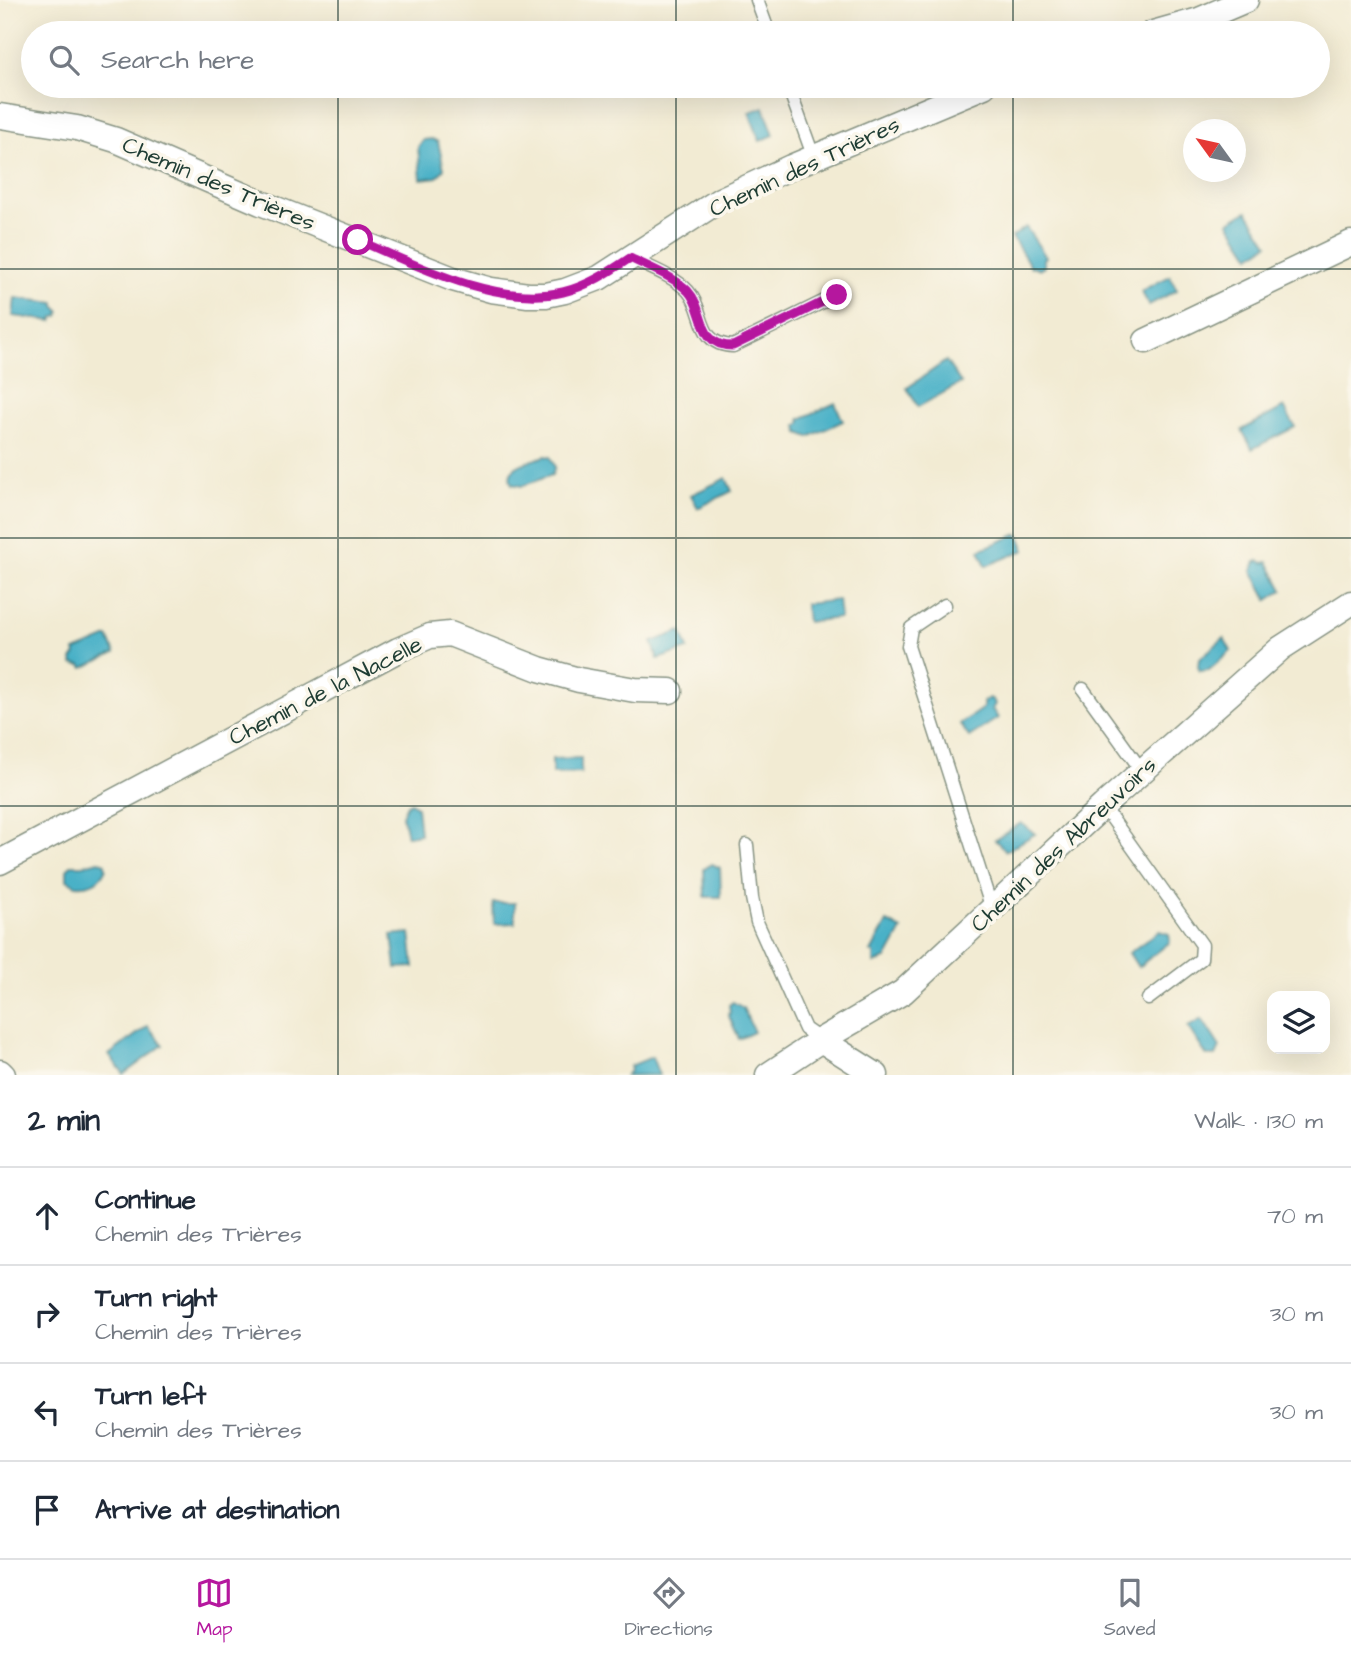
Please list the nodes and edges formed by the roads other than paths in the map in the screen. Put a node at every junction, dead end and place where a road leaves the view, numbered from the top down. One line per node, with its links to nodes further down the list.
1 (757, 0): 3 (lane)
2 (1246, 0): 4 (street)
3 (765, 21)
4 (1195, 21)
5 (792, 98): 8 (lane)
6 (956, 98): 8 (street, Chemin des Trières)
7 (0, 116): 10 (street, Chemin des Trières)
8 (814, 158): 10 (street, Chemin des Trières)
9 (1351, 243): 12 (street)
10 (630, 258): 11 (lane)
11 (837, 295)
12 (1146, 341)
13 (1351, 603): 17 (street, Chemin des Abreuvoirs)
14 (945, 605): 21 (lane)
15 (1083, 689): 17 (lane)
16 (670, 691): 20 (street, Chemin de la Nacelle)
17 (1142, 771): 18 (street, Chemin des Abreuvoirs)
18 (1103, 806): 21 (street, Chemin des Abreuvoirs); 22 (lane)
19 (747, 845): 23 (lane)
20 (0, 862)
21 (992, 909): 23 (street, Chemin des Abreuvoirs)
22 (1148, 999)
23 (821, 1040): 24 (street, Chemin des Abreuvoirs); 25 (street)
24 (768, 1075)
25 (876, 1075)

